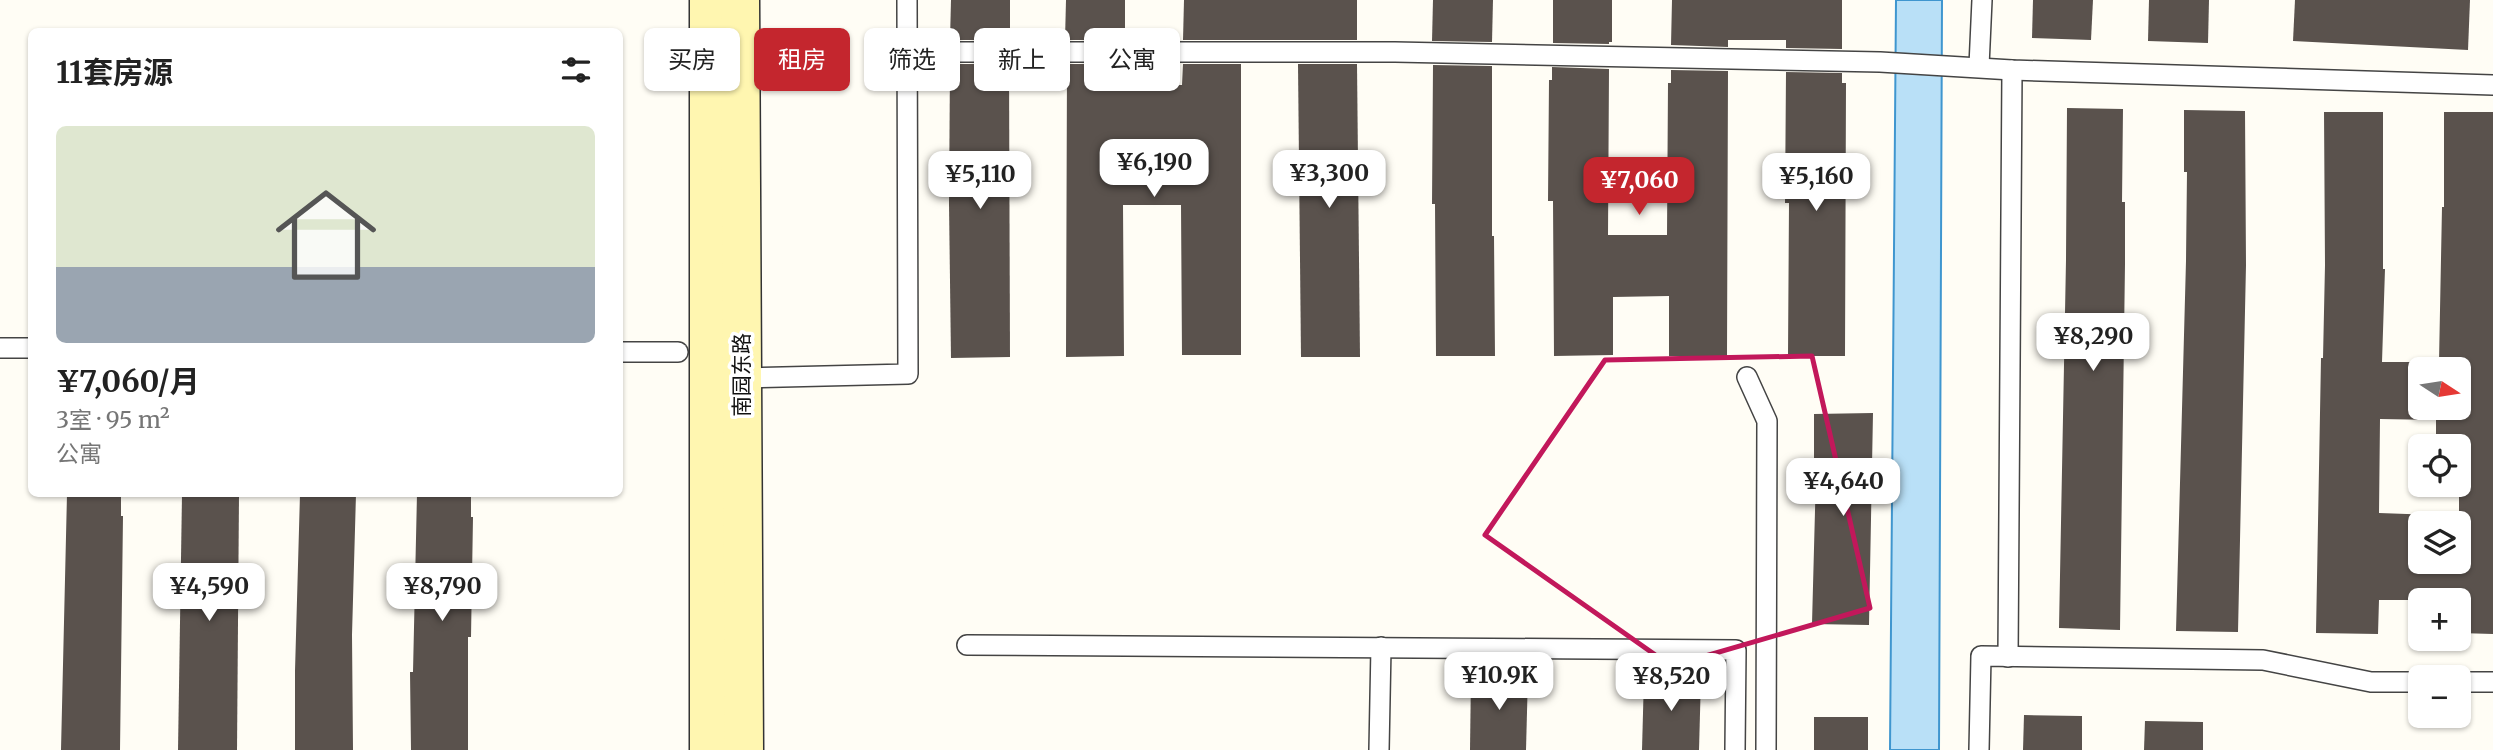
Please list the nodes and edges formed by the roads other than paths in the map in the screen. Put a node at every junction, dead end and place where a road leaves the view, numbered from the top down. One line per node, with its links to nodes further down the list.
1 (709, 0): 23 (main road, 南园东路)
2 (740, 0): 16 (main road, 南园东路)
3 (907, 0): 5 (lane)
4 (1982, 0): 7 (lane)
5 (906, 28)
6 (960, 52): 7 (lane)
7 (1979, 66): 8 (lane)
8 (2012, 70): 9 (lane); 19 (lane)
9 (2493, 85)
10 (906, 91): 16 (lane)
11 (0, 348): 12 (lane)
12 (28, 348)
13 (623, 352): 14 (lane)
14 (678, 352)
15 (1747, 376): 27 (lane)
16 (741, 379): 24 (main road, 南园东路)
17 (967, 645): 18 (lane)
18 (1381, 648): 25 (lane); 26 (lane)
19 (2008, 657): 20 (lane); 28 (lane)
20 (2408, 682)
21 (2471, 682): 22 (lane)
22 (2493, 682)
23 (709, 750)
24 (744, 750)
25 (1380, 750)
26 (1735, 750)
27 (1766, 750)
28 (1979, 750)

